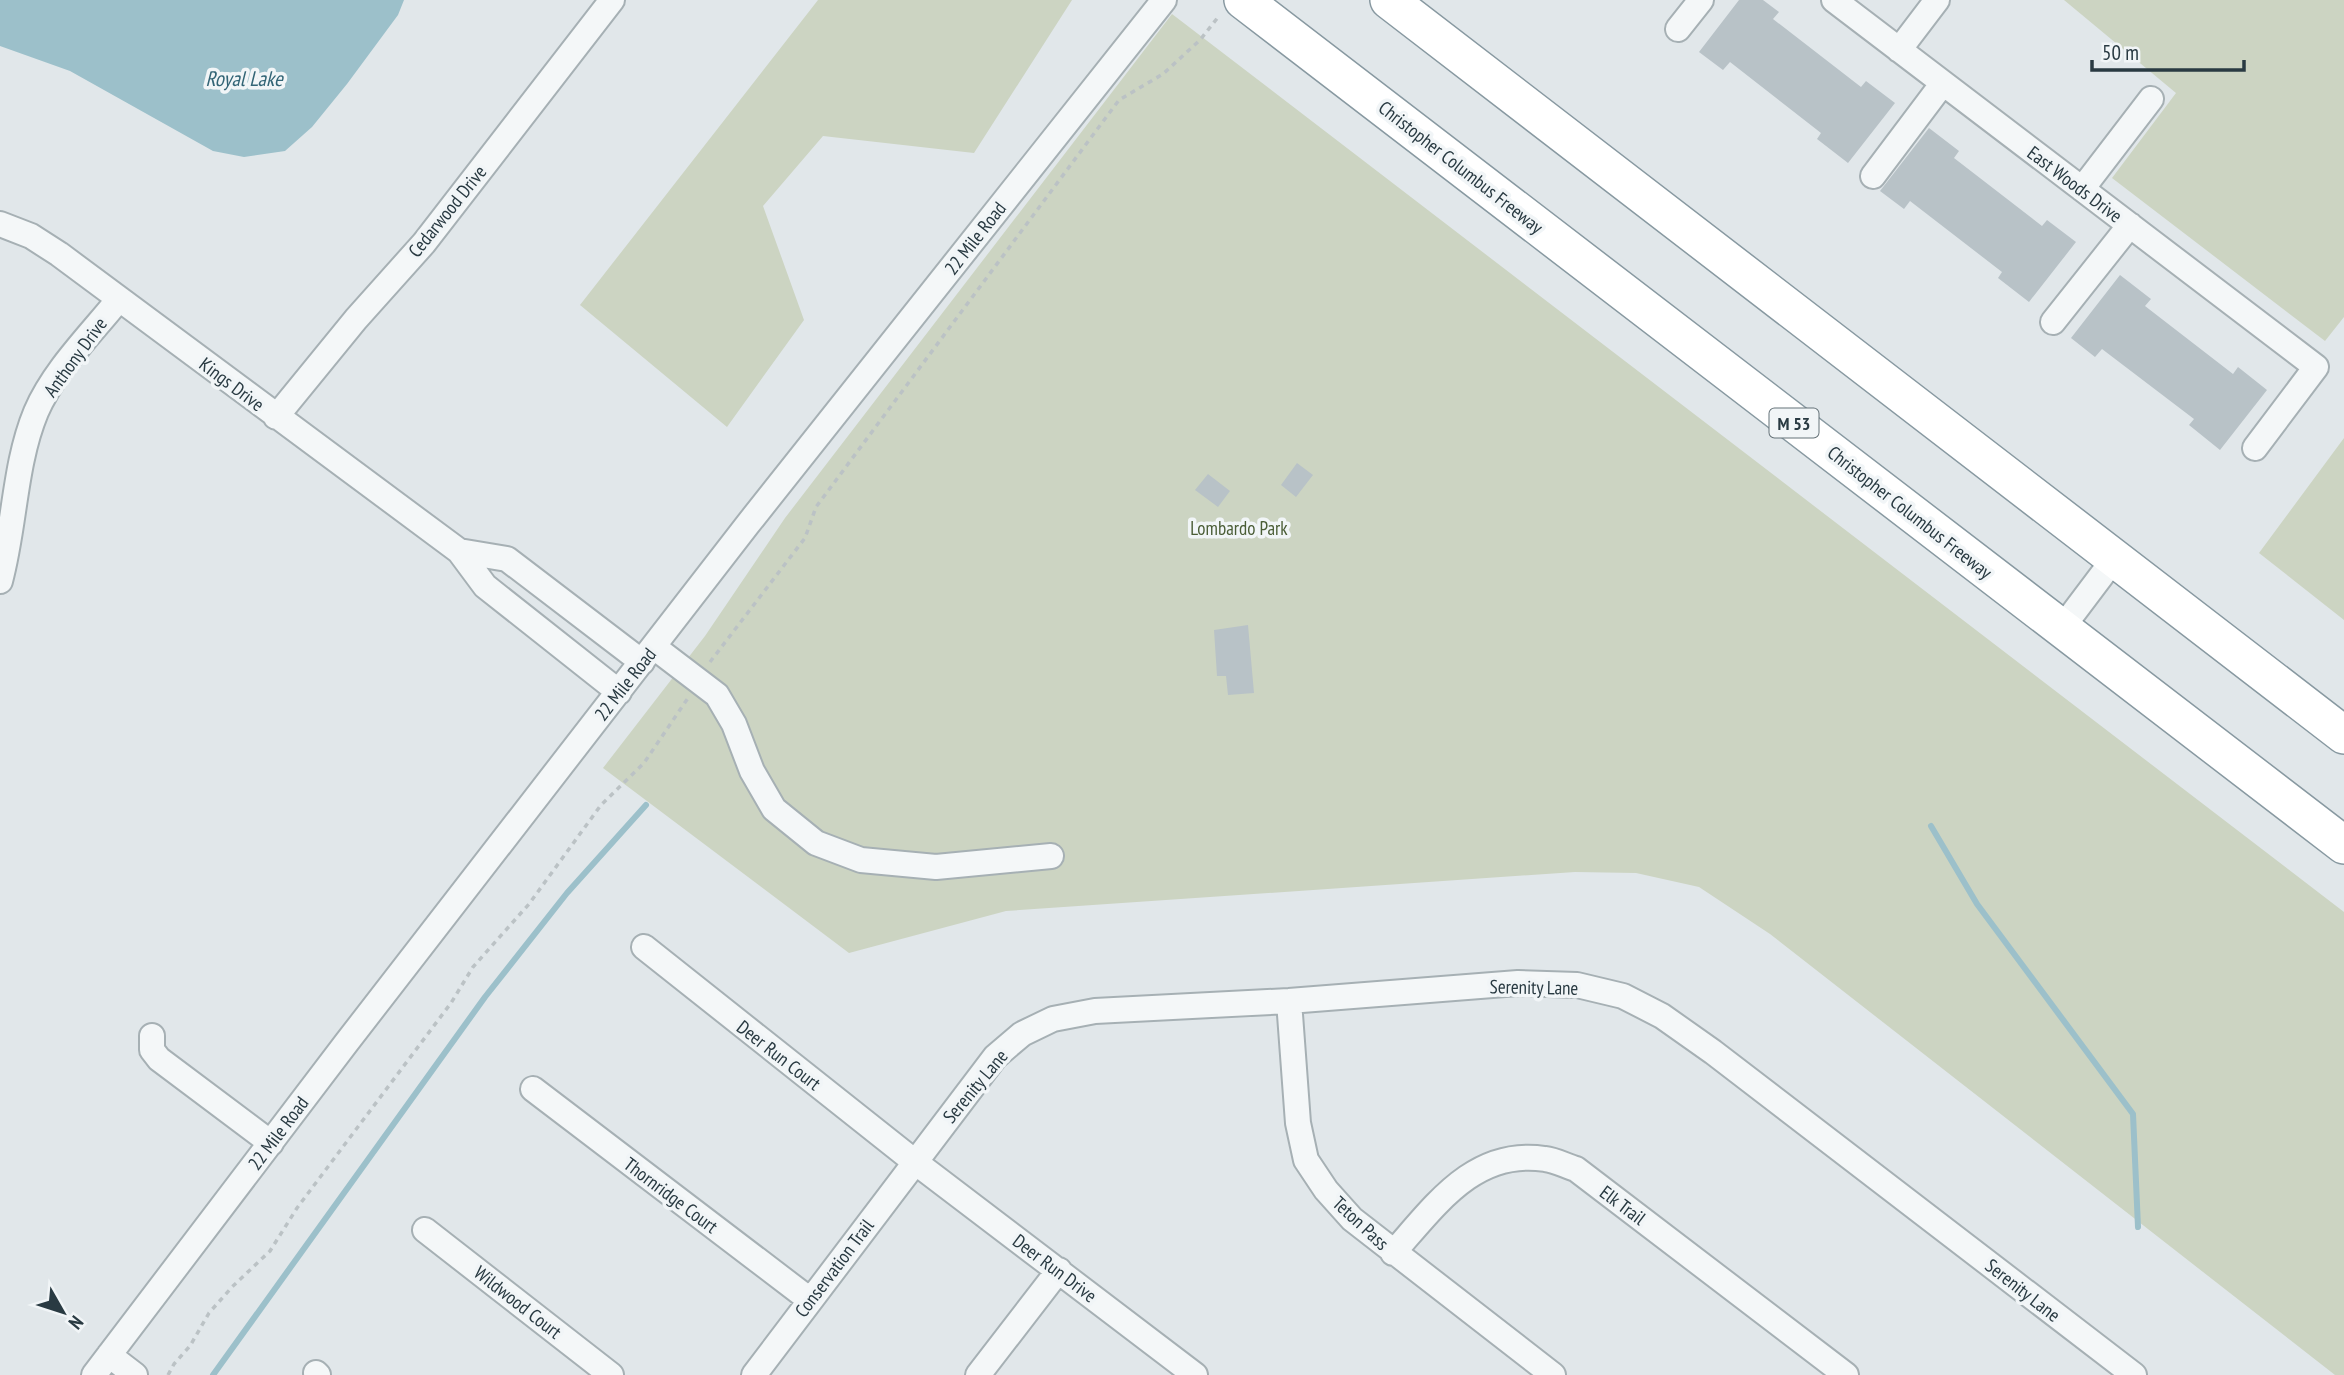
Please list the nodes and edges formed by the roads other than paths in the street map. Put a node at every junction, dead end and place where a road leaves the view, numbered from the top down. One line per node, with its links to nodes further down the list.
1 (612, 0): 18 (street, Cedarwood Drive)
2 (1389, 0): 21 (highway)
3 (1701, 0): 8 (street)
4 (1834, 0): 9 (street, East Woods Drive)
5 (1937, 0): 9 (street)
6 (1163, 2): 24 (street, 22 Mile Road)
7 (1233, 5): 23 (highway, Christopher Columbus Freeway / M 53)
8 (1678, 29)
9 (1899, 50): 10 (street, East Woods Drive)
10 (1943, 83): 12 (street); 13 (street, East Woods Drive)
11 (2151, 99): 13 (street)
12 (1872, 176)
13 (2082, 189): 15 (street, East Woods Drive)
14 (0, 224): 16 (street, Kings Drive)
15 (2130, 226): 17 (street); 19 (street, East Woods Drive)
16 (119, 299): 18 (street, Kings Drive); 22 (street, Anthony Drive)
17 (2053, 322)
18 (276, 417): 20 (street, Kings Drive)
19 (2255, 448)
20 (459, 551): 24 (street, Kings Drive); 25 (street, Kings Drive)
21 (2114, 559): 23 (street); 26 (highway)
22 (0, 580)
23 (2062, 628): 27 (highway, Christopher Columbus Freeway / M 53)
24 (648, 655): 25 (street, 22 Mile Road); 28 (street, Kings Drive)
25 (619, 692): 33 (street, 22 Mile Road)
26 (2344, 735)
27 (2344, 845)
28 (1051, 856)
29 (645, 947): 34 (street, Deer Run Court)
30 (1289, 1001): 34 (street, Serenity Lane); 36 (street, Teton Pass); 48 (street, Serenity Lane)
31 (152, 1036): 33 (street)
32 (533, 1089): 38 (street, Thornridge Court)
33 (271, 1143): 39 (street, 22 Mile Road)
34 (915, 1162): 37 (street, Deer Run Drive); 38 (street, Conservation Trail)
35 (425, 1230): 42 (street, Wildwood Court)
36 (1393, 1253): 46 (street, Teton Pass); 47 (street, Elk Trail)
37 (1059, 1270): 44 (street); 45 (street, Deer Run Drive)
38 (810, 1300): 43 (street, Conservation Trail)
39 (109, 1355): 40 (street, 22 Mile Road); 41 (street)
40 (94, 1375)
41 (135, 1375)
42 (611, 1375)
43 (754, 1375)
44 (978, 1375)
45 (1195, 1375)
46 (1553, 1375)
47 (1846, 1375)
48 (2133, 1375)

